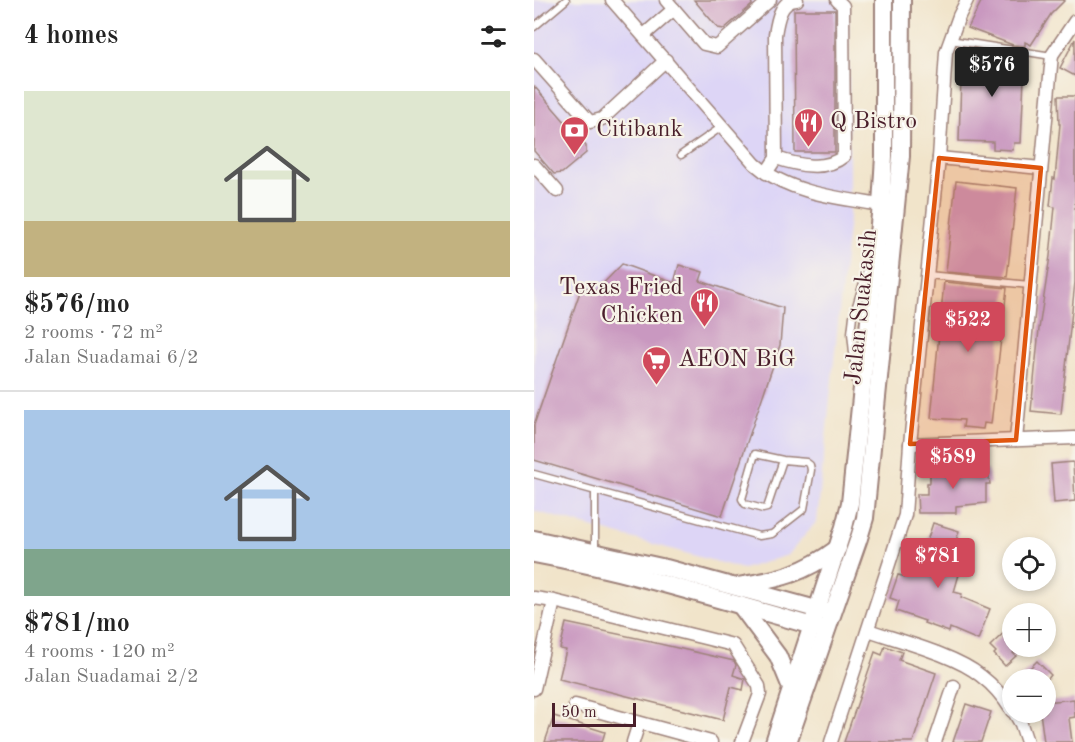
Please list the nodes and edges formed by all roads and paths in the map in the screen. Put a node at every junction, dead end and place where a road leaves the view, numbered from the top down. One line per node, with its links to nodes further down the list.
1 (566, 0): 12 (lane)
2 (612, 0): 13 (street)
3 (770, 0): 10 (street)
4 (797, 0): 9 (street)
5 (837, 0): 20 (street)
6 (884, 0): 26 (main road, Jalan Suakasih)
7 (902, 0): 43 (main road, Jalan Suakasih)
8 (967, 0): 14 (street)
9 (781, 3): 20 (street)
10 (670, 4): 13 (street)
11 (1075, 21): 15 (street)
12 (534, 27)
13 (644, 35): 17 (street)
14 (950, 40): 15 (lane); 21 (street)
15 (1052, 56): 23 (street)
16 (534, 58): 17 (street)
17 (666, 60): 18 (street)
18 (724, 126): 19 (lane); 24 (street)
19 (681, 155)
20 (776, 158): 24 (street)
21 (939, 158): 23 (street); 27 (street)
22 (534, 165): 25 (street)
23 (1041, 168): 28 (street)
24 (766, 173): 26 (street)
25 (557, 191)
26 (881, 205): 36 (main road, Jalan Suakasih)
27 (927, 274): 28 (lane); 31 (street)
28 (1030, 285): 30 (street)
29 (1075, 438): 30 (street)
30 (1016, 440): 31 (street)
31 (910, 444): 45 (street)
32 (783, 460): 32 (lane); 34 (lane)
33 (534, 474): 34 (lane)
34 (595, 491): 37 (lane)
35 (534, 539): 37 (main road)
36 (838, 548): 39 (main road); 43 (main road, Jalan Suakasih)
37 (595, 551): 39 (main road)
38 (534, 554): 42 (main road)
39 (731, 586): 43 (main road)
40 (534, 598): 41 (street)
41 (554, 601): 47 (street); 55 (street)
42 (740, 605): 44 (main road); 48 (main road)
43 (826, 611): 44 (main road)
44 (820, 628): 48 (main road); 57 (main road)
45 (868, 630): 49 (street); 58 (street)
46 (954, 686): 59 (street)
47 (534, 688)
48 (792, 690): 56 (main road)
49 (1002, 697)
50 (575, 705): 51 (street)
51 (639, 723): 53 (street); 54 (street)
52 (1020, 723): 60 (street)
53 (633, 742)
54 (711, 742)
55 (742, 742)
56 (774, 742)
57 (788, 742)
58 (831, 742)
59 (935, 742)
60 (1027, 742)

